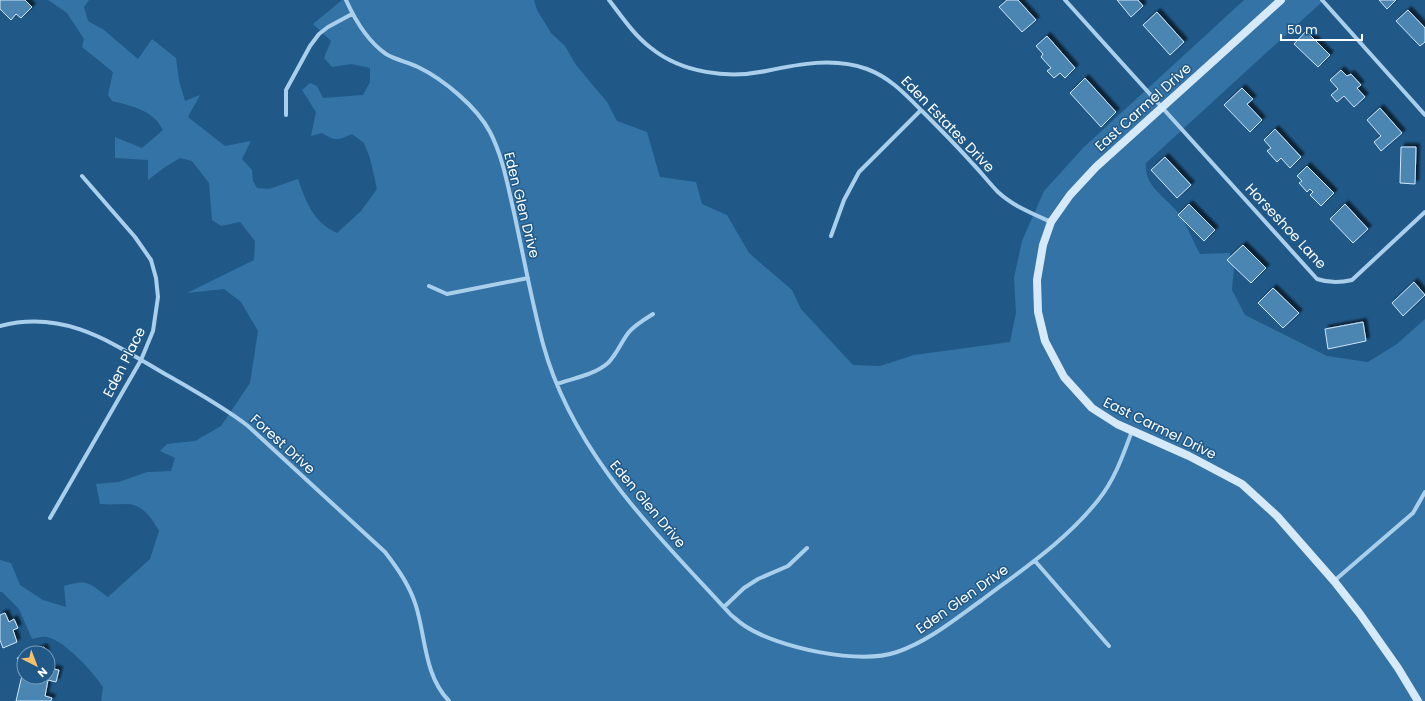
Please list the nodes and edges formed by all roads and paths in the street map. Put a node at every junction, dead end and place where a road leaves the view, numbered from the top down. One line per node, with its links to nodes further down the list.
1 (346, 0): 6 (street, Eden Glen Drive)
2 (609, 0): 8 (street, Eden Estates Drive)
3 (1065, 0): 7 (street, Horseshoe Lane)
4 (1281, 0): 7 (street, East Carmel Drive)
5 (1322, 0): 10 (street)
6 (352, 14): 9 (street); 15 (street, Eden Glen Drive)
7 (1162, 108): 12 (street, Horseshoe Lane); 13 (street, East Carmel Drive)
8 (921, 110): 13 (street, Eden Estates Drive); 14 (street)
9 (286, 115)
10 (1425, 115)
11 (82, 176): 19 (street, Eden Place)
12 (1425, 212)
13 (1051, 222): 21 (street, East Carmel Drive)
14 (831, 236)
15 (528, 278): 16 (street, Eden Glen Drive); 20 (street, Eden Glen Drive)
16 (429, 286)
17 (653, 314): 20 (street)
18 (0, 326): 19 (street, Forest Drive)
19 (141, 360): 23 (street, Eden Place); 29 (street, Forest Drive)
20 (557, 384): 27 (street, Eden Glen Drive)
21 (1132, 431): 25 (street, Eden Glen Drive); 26 (street, East Carmel Drive)
22 (1425, 492): 26 (street)
23 (50, 518)
24 (807, 548): 27 (street)
25 (1035, 561): 27 (street, Eden Glen Drive); 28 (street)
26 (1334, 581): 30 (street, East Carmel Drive)
27 (724, 607)
28 (1110, 646)
29 (449, 701)
30 (1418, 701)

